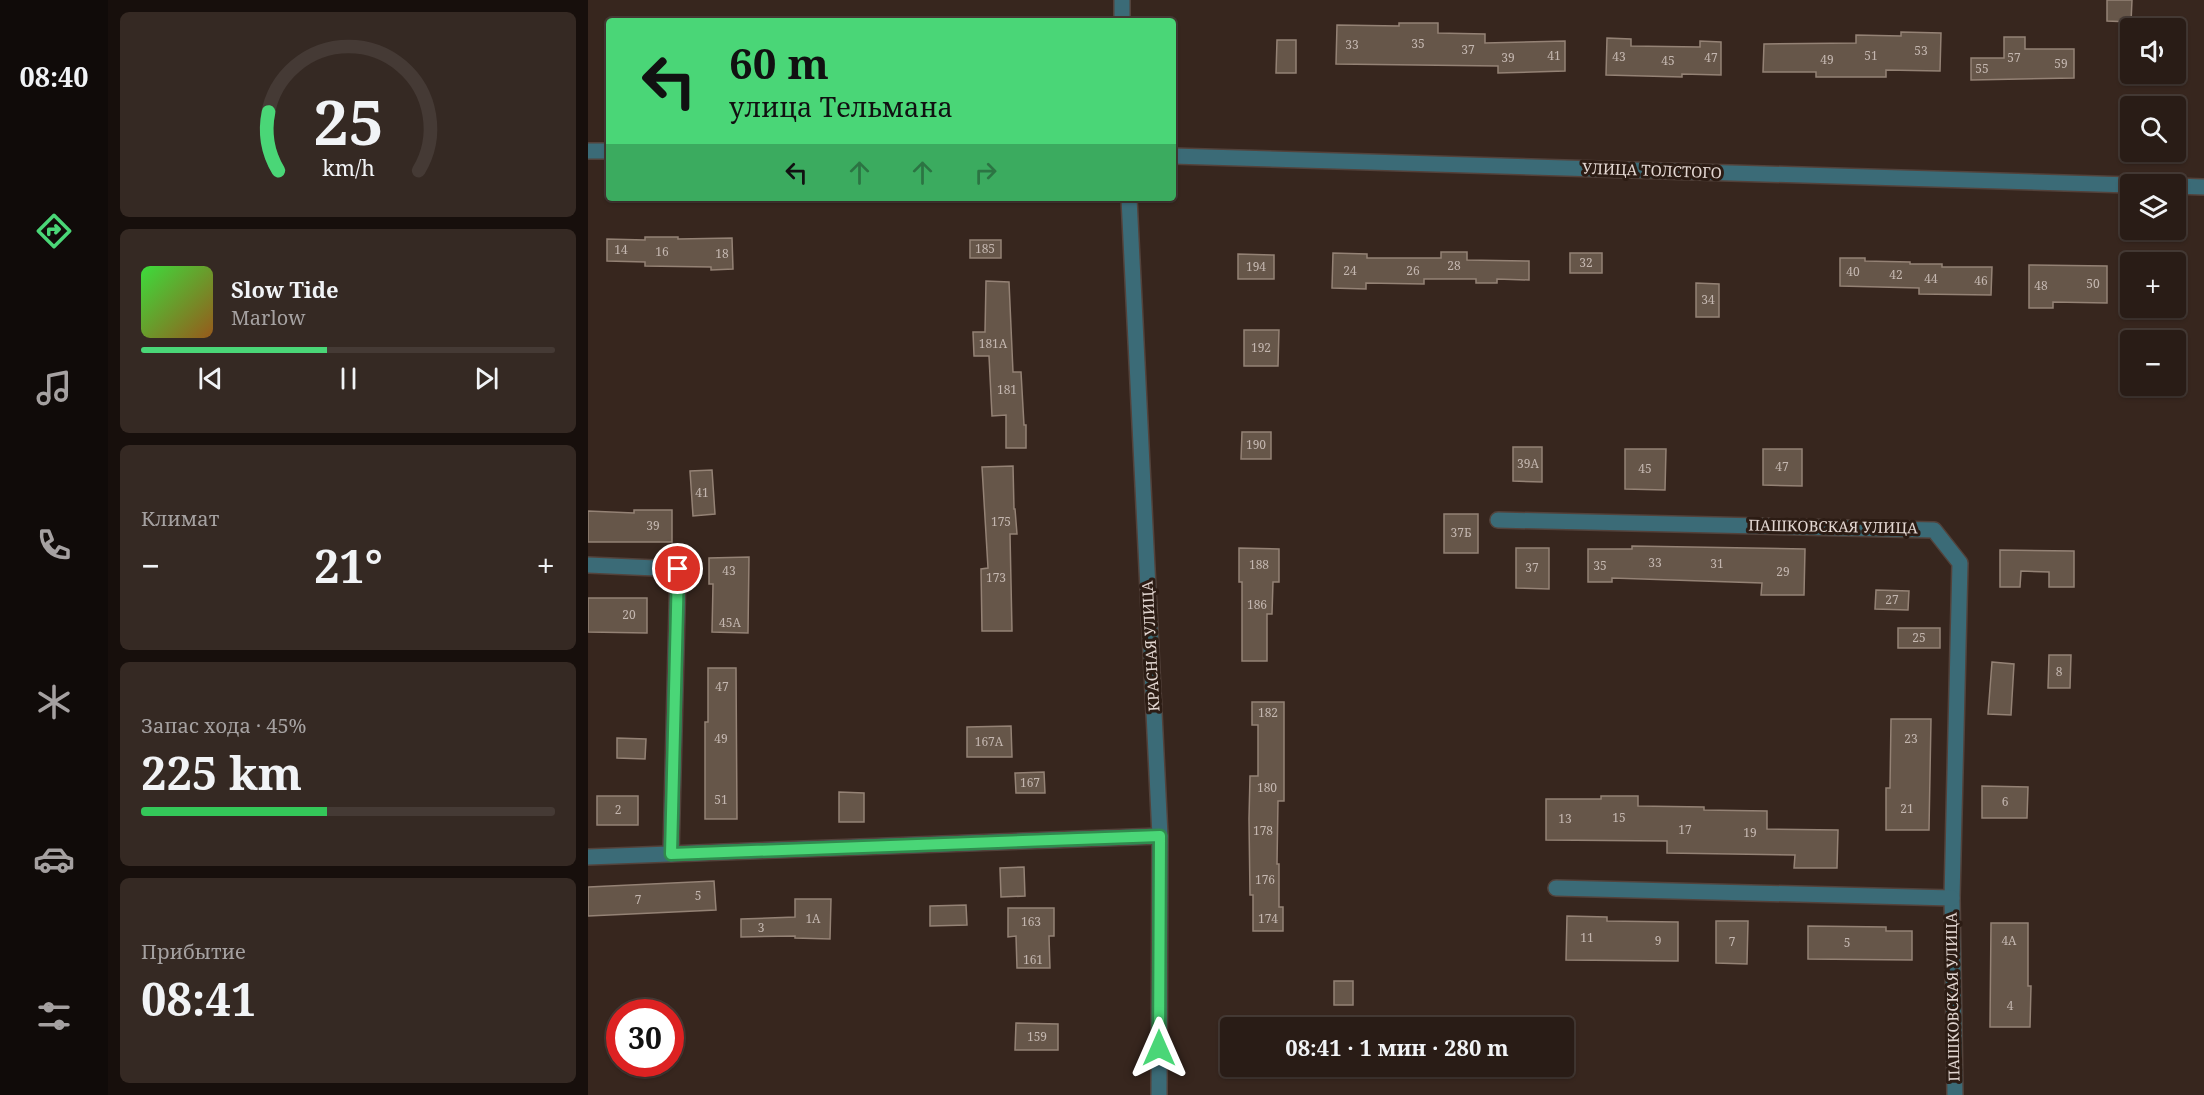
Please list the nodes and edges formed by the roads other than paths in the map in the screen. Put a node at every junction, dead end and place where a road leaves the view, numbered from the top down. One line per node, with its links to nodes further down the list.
1 (1122, 0): 2 (street)
2 (1122, 18)
3 (588, 151): 4 (street)
4 (606, 151)
5 (1176, 156): 6 (street, УЛИЦА ТОЛСТОГО)
6 (2120, 185)
7 (2186, 186): 8 (street)
8 (2204, 187)
9 (1129, 201): 12 (street, КРАСНАЯ УЛИЦА)
10 (1498, 520): 16 (street, ПАШКОВСКАЯ УЛИЦА)
11 (588, 565): 13 (street)
12 (1160, 836): 13 (street); 17 (street, КРАСНАЯ УЛИЦА)
13 (671, 854): 14 (street)
14 (588, 857)
15 (1556, 888): 16 (street, ПАШКОВСКАЯ УЛИЦА)
16 (1952, 898): 18 (street, ПАШКОВСКАЯ УЛИЦА)
17 (1159, 1095)
18 (1955, 1095)

